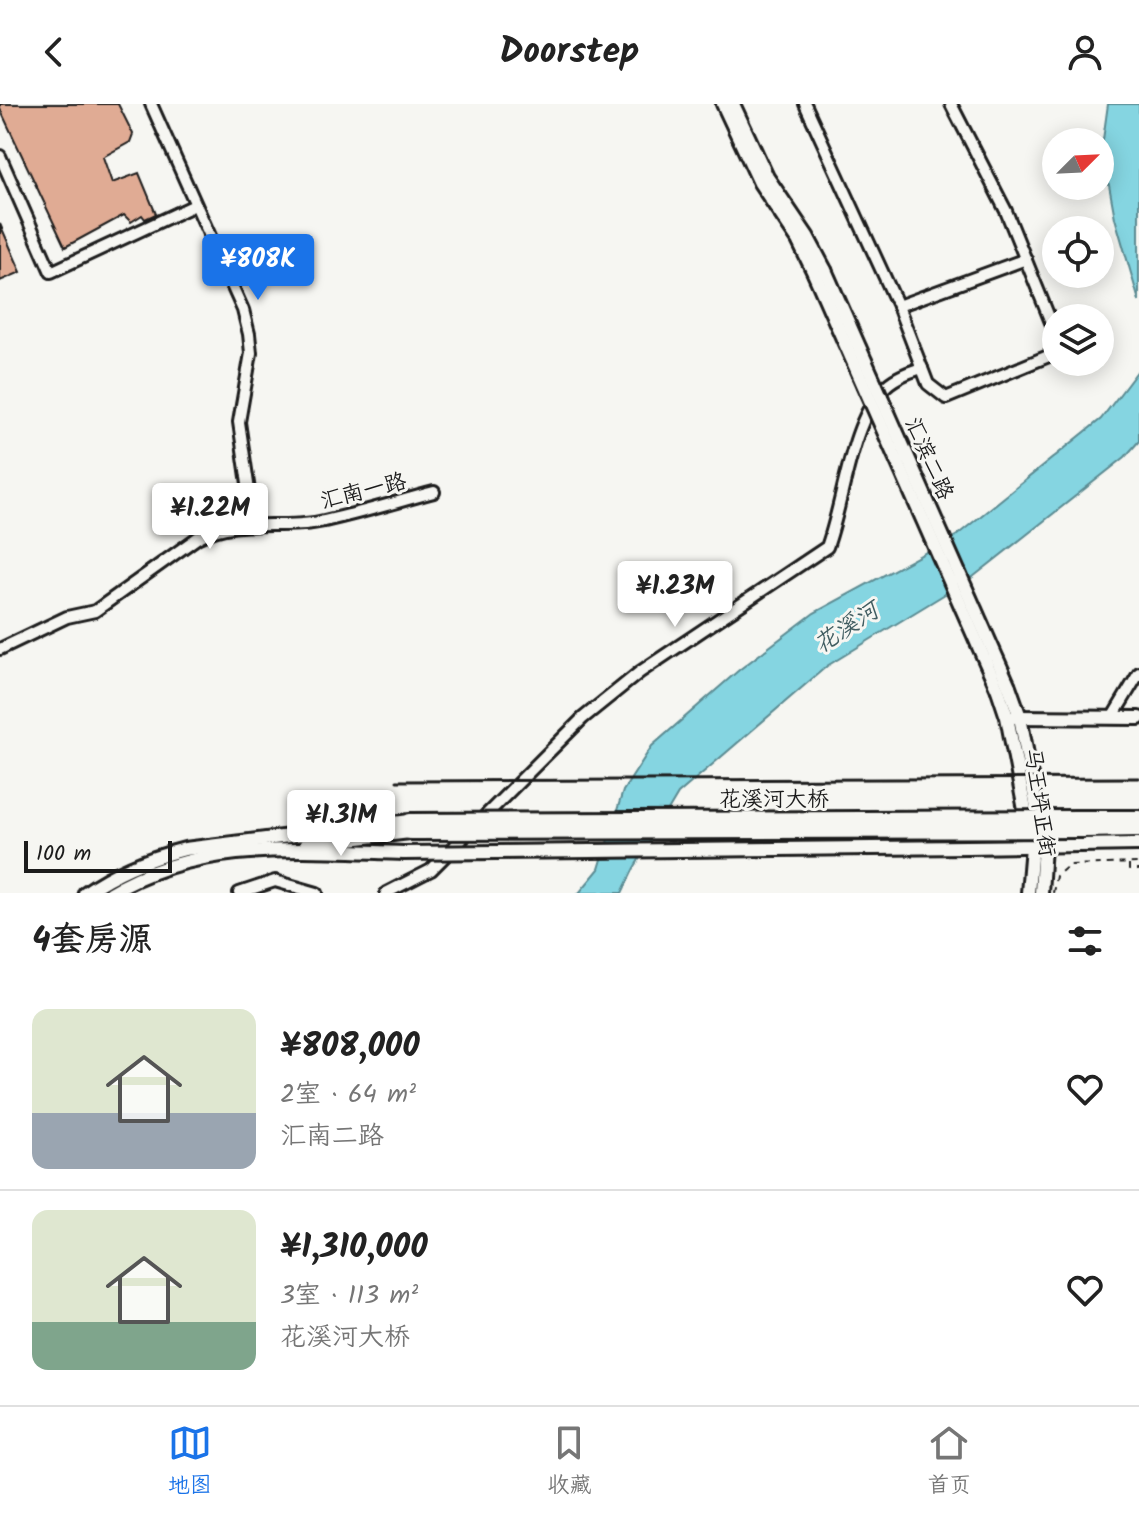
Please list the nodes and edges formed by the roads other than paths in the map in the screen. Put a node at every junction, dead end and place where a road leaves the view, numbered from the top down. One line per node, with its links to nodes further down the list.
1 (151, 104): 8 (street)
2 (723, 104): 6 (main road, 汇滨二路)
3 (733, 104): 6 (main road, 汇滨二路)
4 (805, 104): 10 (street)
5 (951, 104): 9 (street)
6 (750, 155): 16 (main road, 汇滨二路, bridge)
7 (0, 156): 8 (street)
8 (195, 205): 13 (street)
9 (1026, 259): 10 (street); 11 (street)
10 (898, 306): 11 (street)
11 (922, 368): 30 (street)
12 (434, 492): 13 (street, 汇南一路)
13 (254, 525): 14 (street, 汇南一路)
14 (0, 649)
15 (1139, 673): 17 (street)
16 (1014, 717): 17 (main road); 24 (main road, 马王坪正街)
17 (1112, 718): 18 (main road)
18 (1139, 718)
19 (1139, 818): 20 (highway, 花溪河大桥)
20 (1083, 824): 21 (highway, 花溪河大桥, bridge); 22 (highway)
21 (410, 826): 25 (main road); 26 (main road)
22 (1139, 829)
23 (1139, 844): 24 (main road)
24 (1038, 846): 25 (main road, bridge); 31 (main road, 马王坪正街); 32 (main road, 马王坪正街)
25 (267, 849): 27 (main road)
26 (85, 893)
27 (110, 893)
28 (239, 893): 29 (street)
29 (317, 893)
30 (386, 893)
31 (1028, 893)
32 (1041, 893)

